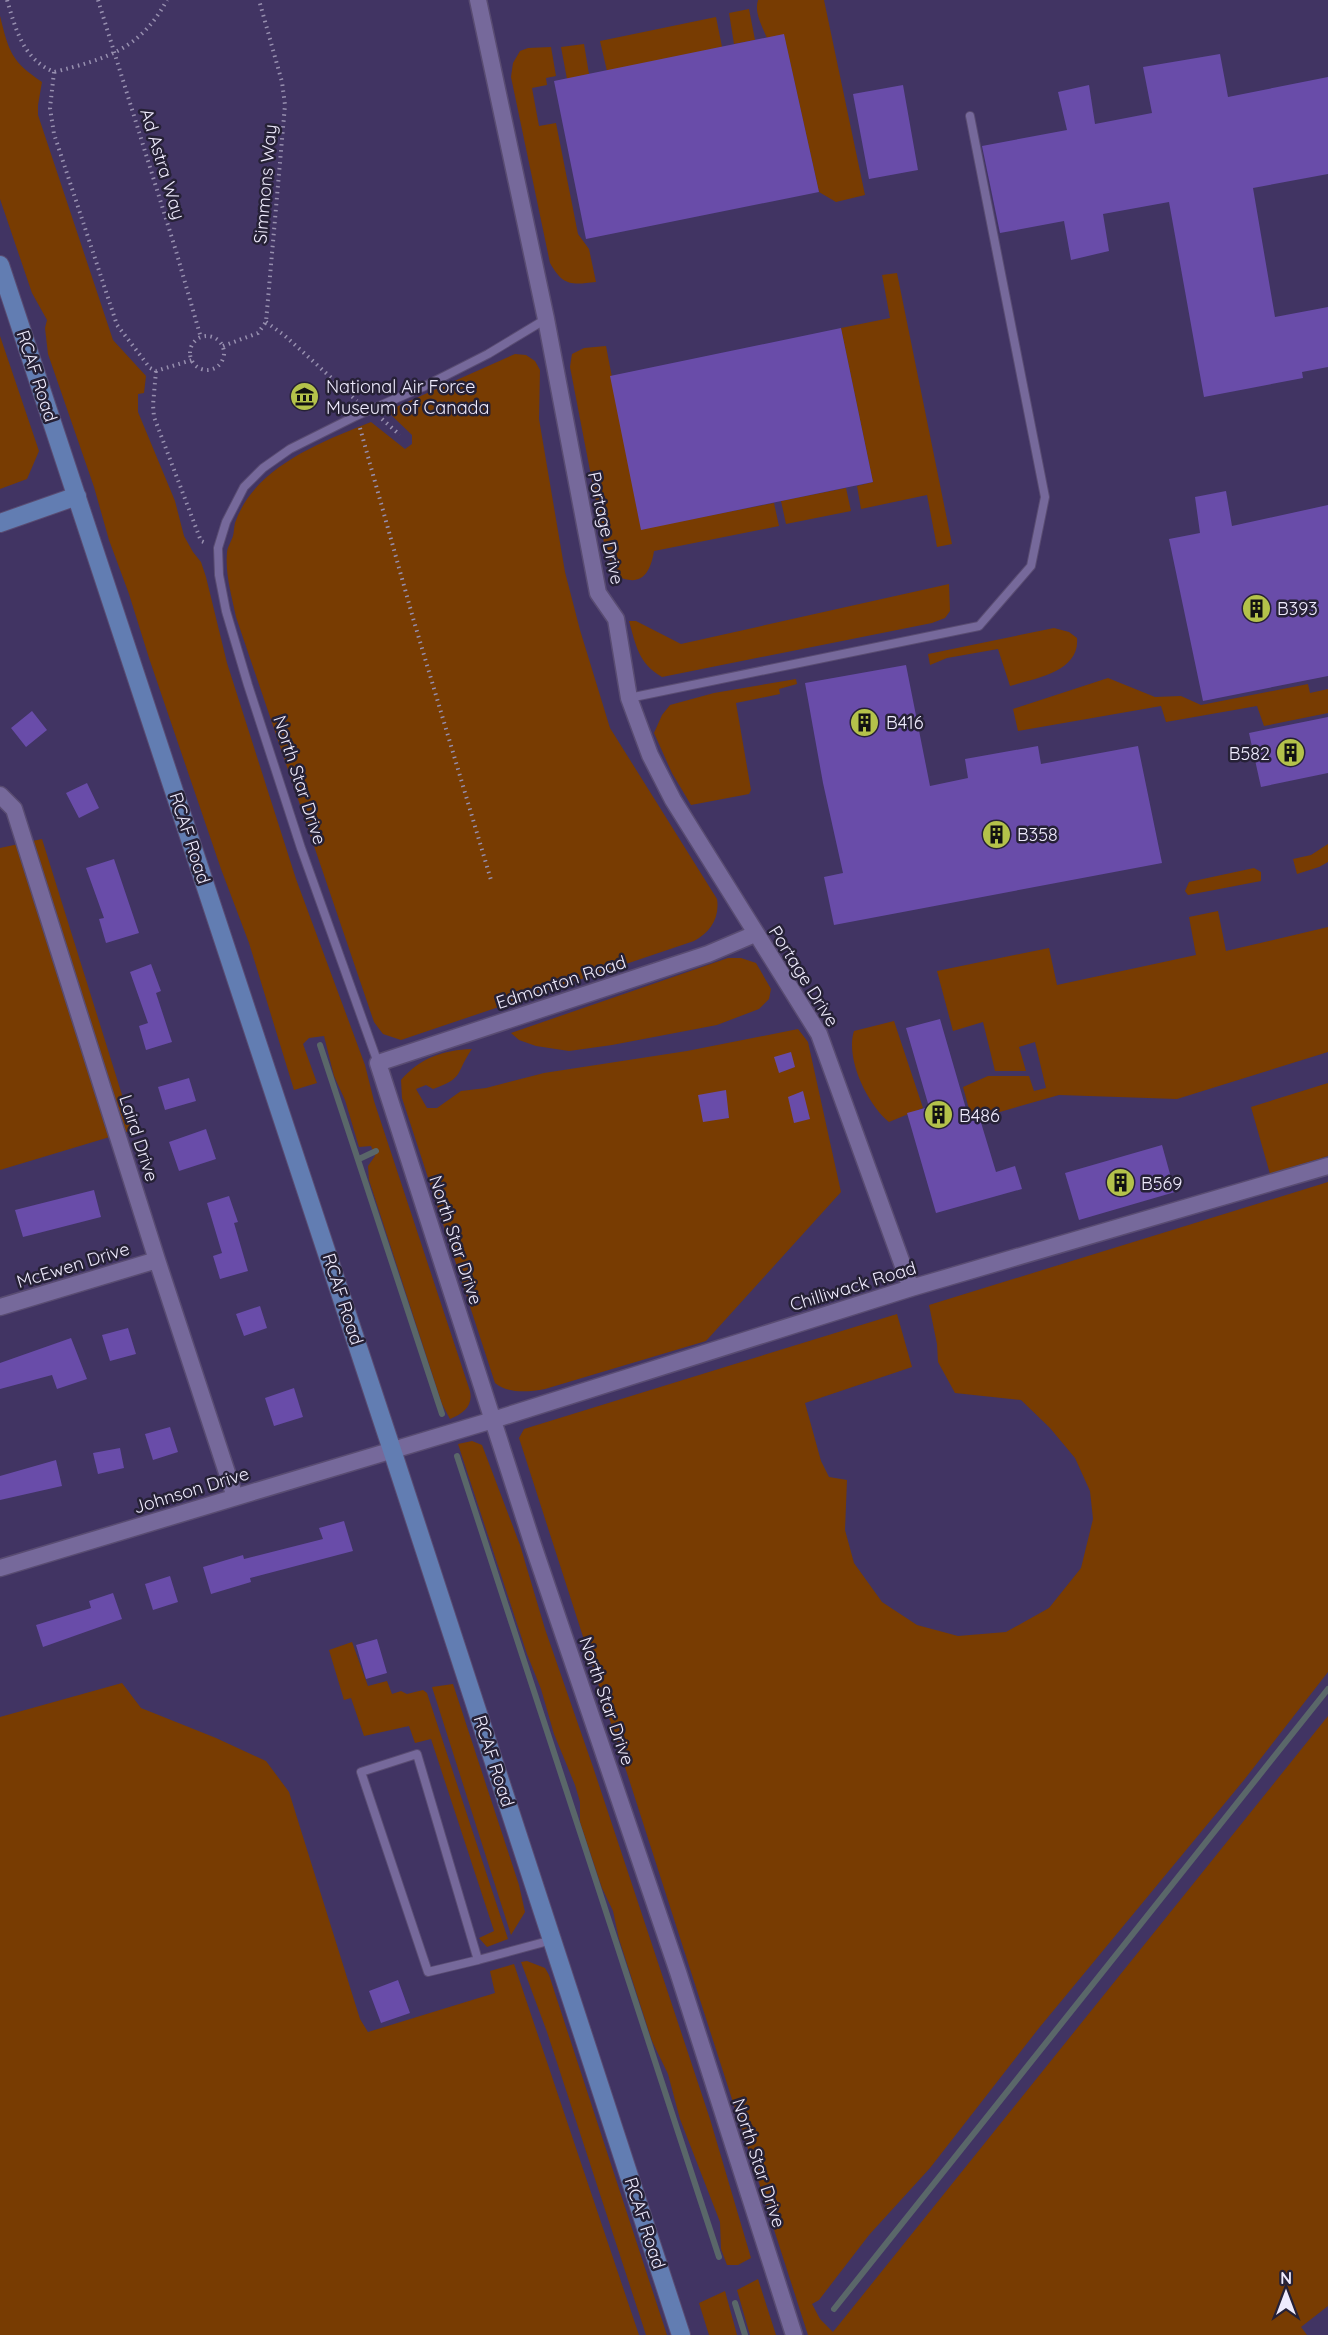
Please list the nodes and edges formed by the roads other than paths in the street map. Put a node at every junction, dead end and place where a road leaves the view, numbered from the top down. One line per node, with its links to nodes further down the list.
1 (478, 0): 4 (street, Portage Drive)
2 (970, 116): 7 (lane)
3 (0, 265): 5 (main road, RCAF Road)
4 (546, 319): 7 (street, Portage Drive); 10 (lane, North Star Drive)
5 (77, 496): 6 (main road); 16 (main road, RCAF Road)
6 (0, 523)
7 (629, 698): 9 (street, Portage Drive)
8 (0, 795): 12 (street, Laird Drive)
9 (755, 934): 10 (street, Edmonton Road); 13 (street, Portage Drive)
10 (378, 1063): 15 (street, North Star Drive)
11 (1328, 1166): 13 (street, Chilliwack Road)
12 (157, 1260): 14 (street, McEwen Drive); 17 (street, Laird Drive)
13 (911, 1288): 15 (street, Chilliwack Road)
14 (0, 1307)
15 (493, 1420): 16 (street, Chilliwack Road); 22 (street, North Star Drive)
16 (392, 1450): 17 (street, Johnson Drive); 19 (main road, RCAF Road)
17 (235, 1497): 18 (street, Johnson Drive)
18 (0, 1568)
19 (552, 1940): 20 (lane); 21 (main road, RCAF Road)
20 (478, 1960): 20 (lane)
21 (681, 2335)
22 (794, 2335)

